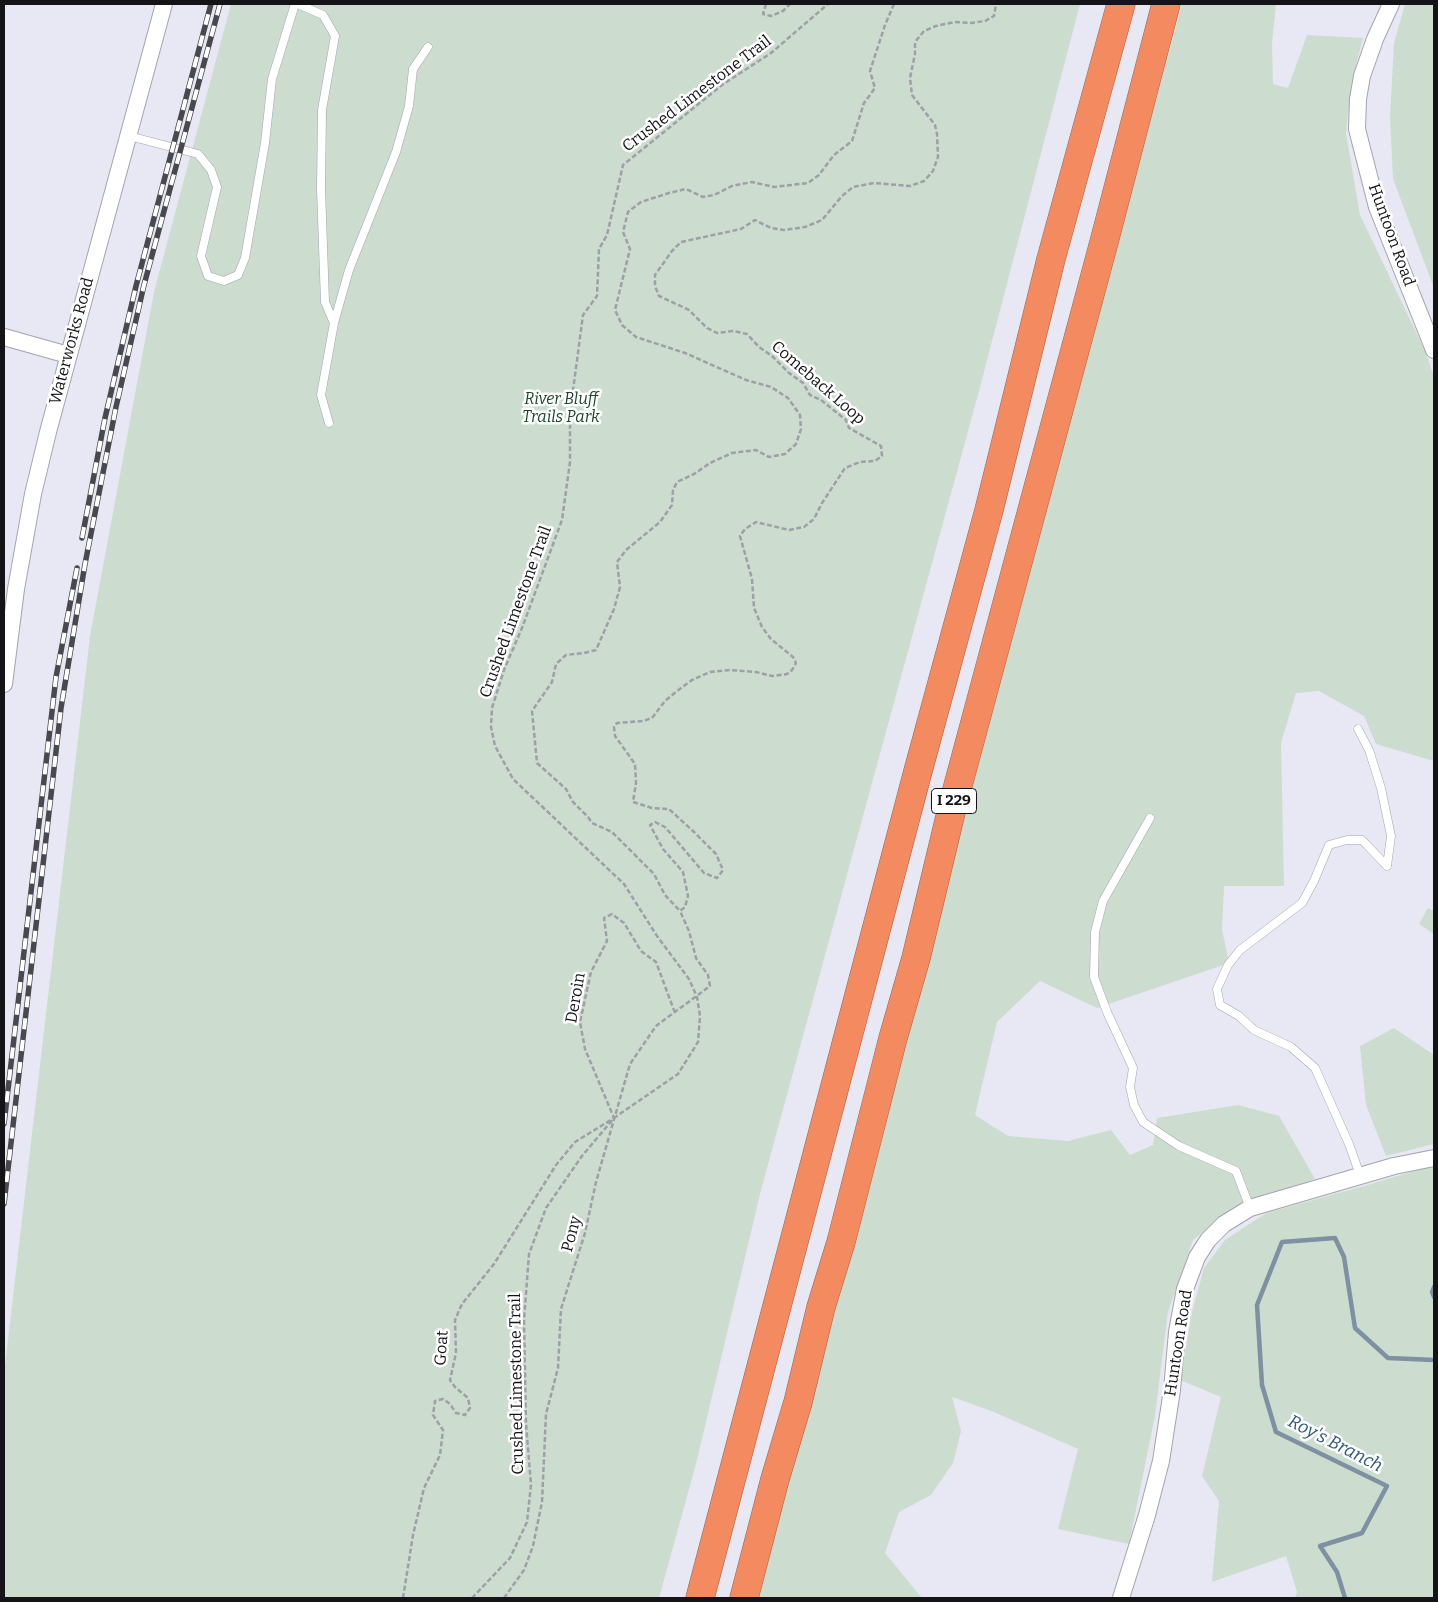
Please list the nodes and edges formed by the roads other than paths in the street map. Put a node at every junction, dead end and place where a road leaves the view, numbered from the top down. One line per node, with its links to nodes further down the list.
1 (164, 4): 7 (street, Waterworks Road)
2 (297, 4): 7 (lane); 8 (lane)
3 (1121, 4): 19 (highway, I 229)
4 (1166, 4): 20 (highway, I 229)
5 (1391, 4): 10 (street, Huntoon Road)
6 (428, 47): 8 (lane)
7 (129, 136): 11 (street, Waterworks Road)
8 (334, 323): 12 (lane)
9 (4, 337): 11 (street)
10 (1434, 350)
11 (68, 355): 13 (street, Waterworks Road)
12 (329, 423)
13 (4, 684)
14 (1358, 729): 17 (lane)
15 (1150, 818): 18 (lane)
16 (1434, 1158): 17 (street, Huntoon Road)
17 (1360, 1175): 18 (street, Huntoon Road)
18 (1250, 1208): 21 (street, Huntoon Road)
19 (700, 1598)
20 (744, 1598)
21 (1120, 1598)

